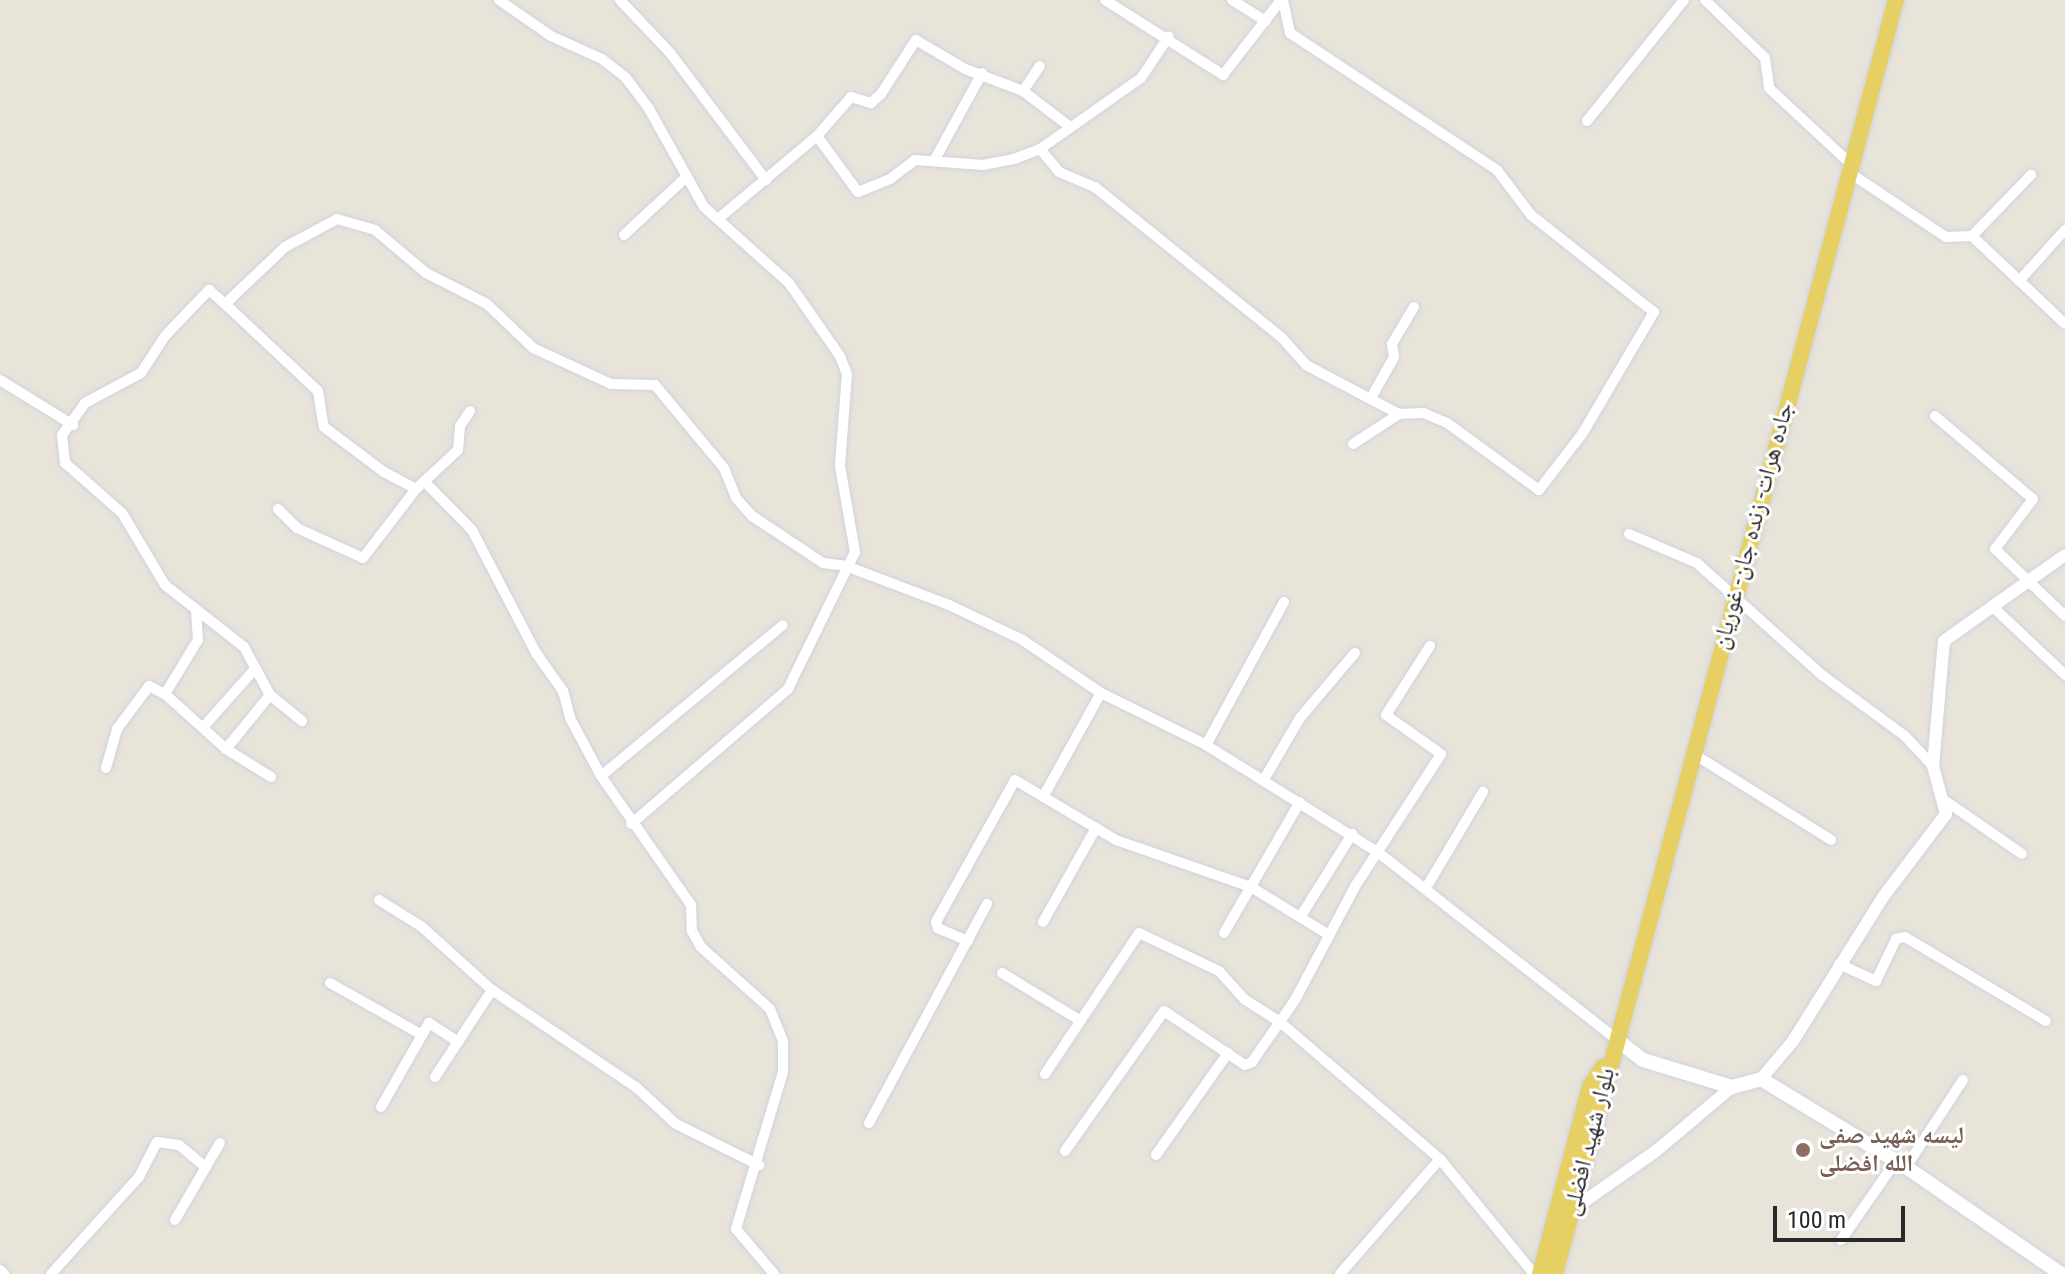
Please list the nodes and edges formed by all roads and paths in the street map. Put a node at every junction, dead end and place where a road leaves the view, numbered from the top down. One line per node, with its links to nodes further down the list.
1 (499, 0): 21 (street)
2 (620, 0): 22 (street)
3 (1105, 0): 10 (street)
4 (1232, 0): 9 (street)
5 (1282, 0): 9 (street); 34 (street)
6 (1684, 0): 14 (street)
7 (1705, 0): 19 (street)
8 (1896, 0): 19 (main road, جاده هرات- زنده جان- غوریان)
9 (1266, 21): 10 (street)
10 (1169, 36): 15 (street)
11 (1040, 66): 13 (street)
12 (982, 73): 13 (street); 16 (street); 18 (street)
13 (1023, 91): 15 (street)
14 (1587, 121)
15 (1069, 126): 17 (street)
16 (817, 136): 18 (street); 22 (street)
17 (1040, 149): 18 (street); 32 (street)
18 (935, 159)
19 (1851, 169): 26 (street); 44 (main road, جاده هرات- زنده جان- غوریان)
20 (2031, 175): 26 (street)
21 (684, 179): 23 (street); 25 (street)
22 (766, 180): 23 (street)
23 (718, 219): 42 (street)
24 (2065, 230): 27 (street)
25 (624, 235)
26 (1972, 236): 27 (street)
27 (2019, 281): 30 (street)
28 (225, 304): 36 (street); 38 (street); 42 (street)
29 (1414, 307): 32 (street)
30 (2063, 318)
31 (0, 380): 36 (street)
32 (1371, 398): 34 (street)
33 (470, 411): 38 (street)
34 (1399, 414): 37 (street)
35 (1935, 416): 43 (street)
36 (73, 425): 47 (street)
37 (1353, 444)
38 (420, 485): 39 (street); 64 (street)
39 (278, 509)
40 (1629, 534): 44 (street)
41 (2065, 555): 43 (street)
42 (846, 566): 54 (street); 71 (street)
43 (2029, 584): 46 (street); 48 (street)
44 (1733, 597): 61 (main road, جاده هرات- زنده جان- غوریان); 62 (street)
45 (1284, 602): 59 (street)
46 (1994, 608): 53 (street); 62 (street)
47 (196, 609): 52 (street); 55 (street)
48 (2065, 616)
49 (783, 625): 64 (street)
50 (1430, 646): 75 (street)
51 (1355, 653): 66 (street)
52 (254, 670): 56 (street); 58 (street)
53 (2065, 675)
54 (1101, 693): 59 (street); 68 (street)
55 (165, 694): 58 (street); 63 (street)
56 (270, 695): 57 (street); 60 (street)
57 (302, 721)
58 (205, 725): 60 (street)
59 (1206, 745): 66 (street)
60 (226, 749): 65 (street)
61 (1692, 753): 74 (street); 95 (main road, جاده هرات- زنده جان- غوریان)
62 (1933, 766): 70 (street)
63 (106, 768)
64 (601, 776): 71 (street)
65 (271, 777)
66 (1263, 781): 69 (street)
67 (1483, 792): 78 (street)
68 (1043, 797): 72 (street); 85 (street)
69 (1300, 802): 73 (street); 77 (street)
70 (1947, 802): 76 (street); 86 (street)
71 (631, 824): 109 (street)
72 (1096, 828): 77 (street); 82 (street)
73 (1352, 834): 75 (street); 81 (street)
74 (1831, 840)
75 (1379, 853): 78 (street); 84 (street)
76 (2022, 854)
77 (1251, 887): 81 (street); 83 (street)
78 (1426, 888): 95 (street)
79 (379, 900): 89 (street)
80 (987, 904): 85 (street)
81 (1301, 916): 84 (street)
82 (1043, 922)
83 (1224, 933)
84 (1329, 935): 92 (street)
85 (968, 941): 103 (street)
86 (1839, 964): 91 (street); 99 (street)
87 (1002, 973): 90 (street)
88 (330, 983): 93 (street)
89 (492, 990): 94 (street); 109 (street)
90 (1081, 1021): 92 (street); 97 (street)
91 (2046, 1021)
92 (1280, 1022): 96 (street); 107 (street)
93 (422, 1035): 94 (street); 102 (street)
94 (458, 1042): 98 (street)
95 (1614, 1045): 101 (main road); 111 (main road, بلوار شهید افضلی); 117 (main road, بلوار شهید افضلی)
96 (1228, 1053): 105 (street); 106 (street)
97 (1045, 1074)
98 (435, 1077)
99 (1761, 1079): 101 (main road); 108 (main road)
100 (1963, 1080): 108 (street)
101 (1732, 1087): 111 (street)
102 (381, 1107)
103 (869, 1123)
104 (220, 1143): 110 (street)
105 (1065, 1151)
106 (1156, 1155)
107 (1440, 1159): 116 (street); 117 (street)
108 (1901, 1164): 113 (street); 119 (main road)
109 (759, 1165): 115 (street)
110 (206, 1168): 112 (street); 114 (street)
111 (1572, 1210): 118 (main road, بلوار شهید افضلی)
112 (175, 1220)
113 (1841, 1240)
114 (51, 1274)
115 (774, 1274)
116 (1340, 1274)
117 (1537, 1274)
118 (1555, 1274)
119 (2061, 1274)

